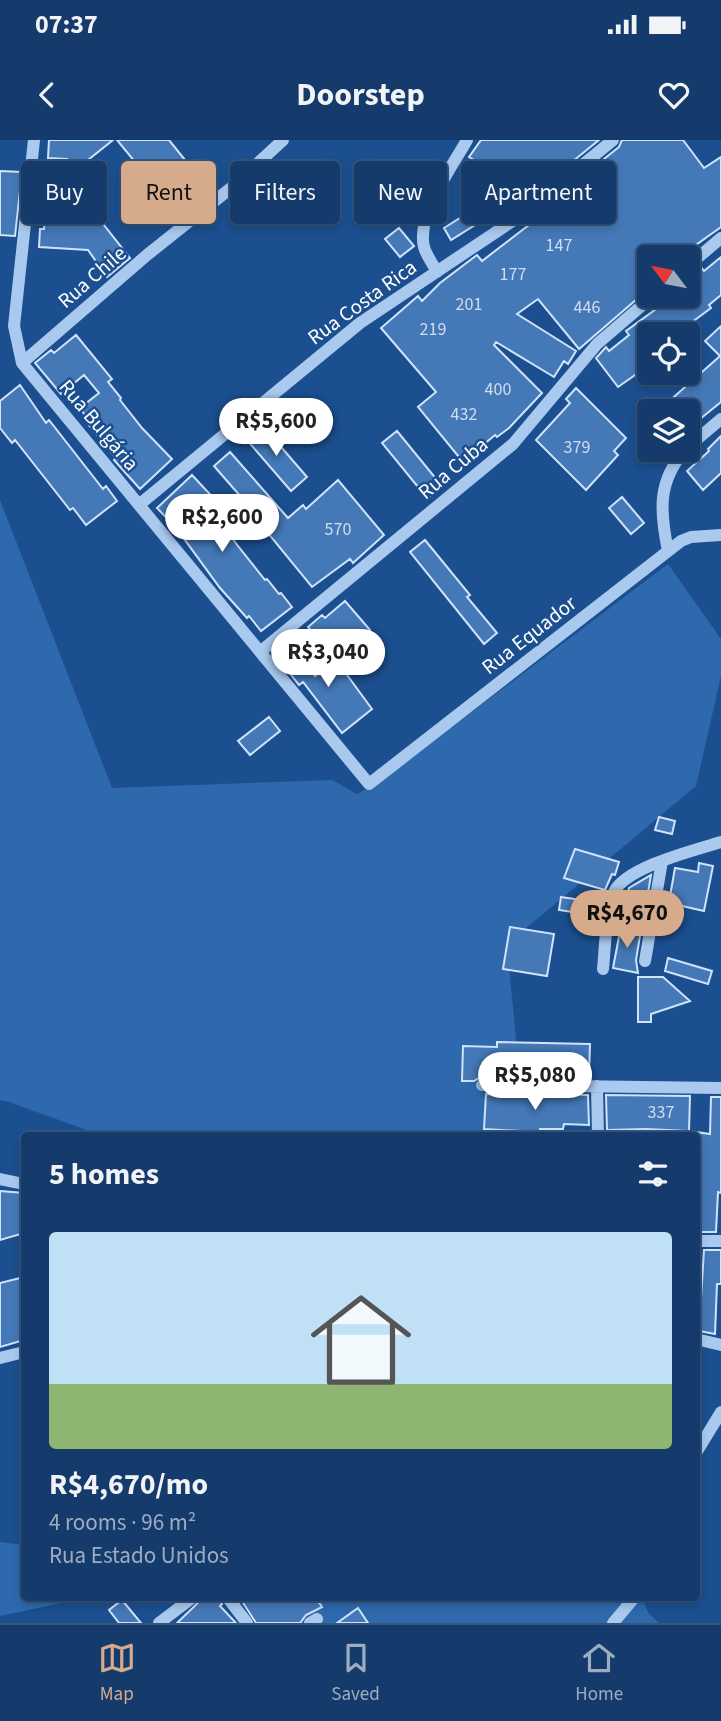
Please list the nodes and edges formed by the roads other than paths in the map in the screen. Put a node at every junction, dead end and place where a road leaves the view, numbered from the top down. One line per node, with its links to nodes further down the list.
1 (33, 140): 9 (street, Rua Bulgária)
2 (283, 140): 9 (street, Rua Chile)
3 (467, 140): 7 (street)
4 (613, 140): 7 (street, Rua Costa Rica)
5 (721, 238): 6 (street)
6 (700, 256)
7 (437, 272): 13 (street, Rua Costa Rica)
8 (639, 308): 16 (street, Rua Cuba)
9 (22, 363): 13 (street, Rua Bulgária)
10 (721, 419): 11 (street)
11 (700, 437)
12 (678, 462): 15 (street)
13 (140, 504): 16 (street, Rua Bulgária)
14 (721, 535): 15 (street, Rua Equador)
15 (668, 551): 17 (street, Rua Equador)
16 (260, 652): 17 (street, Rua Bulgária)
17 (369, 784)
18 (721, 842): 19 (street)
19 (662, 861): 20 (street); 21 (street)
20 (645, 961)
21 (603, 969)
22 (482, 1086): 23 (street)
23 (597, 1087): 24 (street); 25 (street)
24 (721, 1088)
25 (598, 1132)
26 (0, 1179): 27 (street)
27 (21, 1183)
28 (721, 1238): 29 (street)
29 (700, 1241)
30 (700, 1340): 31 (street)
31 (721, 1345)
32 (21, 1353): 33 (street)
33 (0, 1358)
34 (721, 1412): 35 (street)
35 (700, 1446)
36 (188, 1601): 39 (street)
37 (230, 1601): 40 (street)
38 (631, 1601): 41 (street)
39 (159, 1623)
40 (247, 1623)
41 (613, 1623)

